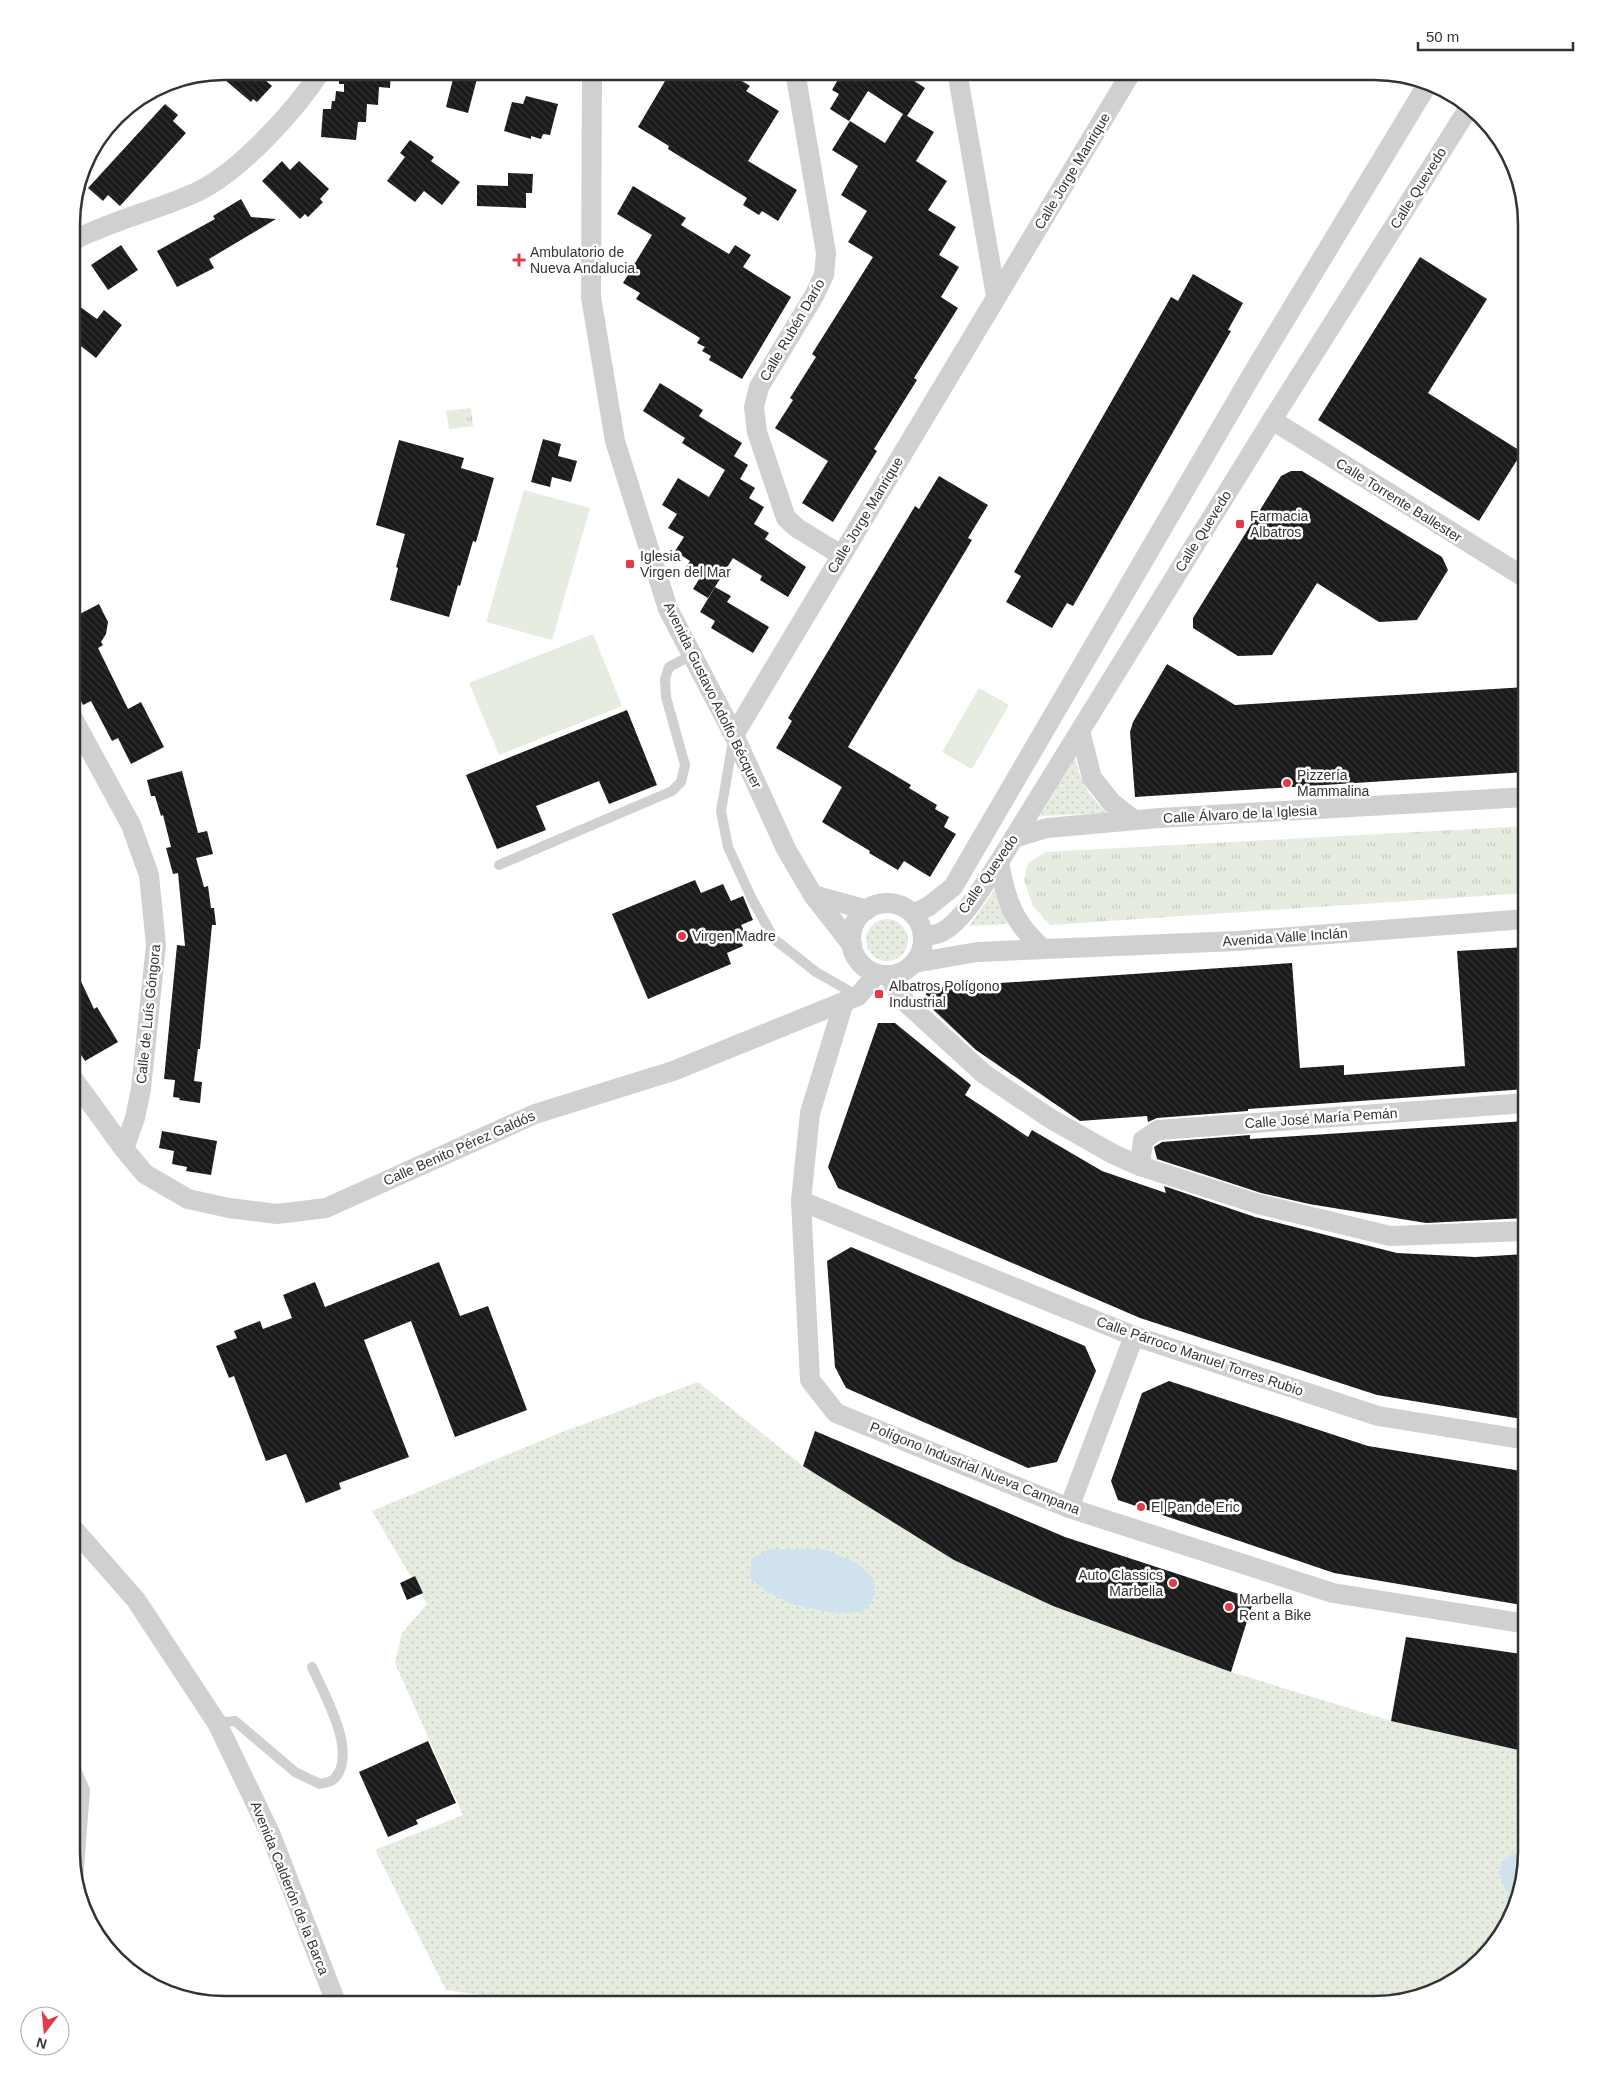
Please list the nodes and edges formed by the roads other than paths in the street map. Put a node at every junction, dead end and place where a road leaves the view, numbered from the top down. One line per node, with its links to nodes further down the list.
1 (314, 80): 8 (street)
2 (592, 80): 13 (street, Avenida Gustavo Adolfo Bécquer)
3 (797, 80): 11 (street, Calle Rubén Darío)
4 (959, 80): 9 (street)
5 (1127, 80): 9 (street, Calle Jorge Manrique)
6 (1424, 89): 24 (street, Calle Quevedo)
7 (1465, 113): 10 (street, Calle Quevedo)
8 (80, 237)
9 (996, 296): 11 (street, Calle Jorge Manrique)
10 (1272, 420): 12 (street, Calle Torrente Ballester); 15 (street, Calle Quevedo)
11 (842, 554): 16 (street, Calle Jorge Manrique)
12 (1518, 573)
13 (692, 655): 16 (street, Avenida Gustavo Adolfo Bécquer); 21 (lane)
14 (80, 730): 35 (street, Calle de Luís Góngora)
15 (1080, 731): 18 (street); 19 (street, Calle Quevedo)
16 (734, 735): 22 (street, Avenida Gustavo Adolfo Bécquer); 32 (lane)
17 (1518, 798): 18 (street, Calle Álvaro de la Iglesia)
18 (1134, 820): 19 (street, Calle Álvaro de la Iglesia)
19 (1014, 838): 20 (street, Calle Quevedo)
20 (999, 862): 26 (street, Calle Quevedo); 28 (street)
21 (499, 864)
22 (813, 895): 23 (street); 27 (street, Avenida Gustavo Adolfo Bécquer)
23 (867, 910): 24 (street); 27 (street)
24 (913, 914): 26 (street)
25 (1518, 920): 28 (street, Avenida Valle Inclán)
26 (923, 939): 29 (street, Avenida Valle Inclán); 30 (street)
27 (852, 946): 31 (street)
28 (1042, 949): 29 (street, Avenida Valle Inclán)
29 (977, 952): 30 (street, Avenida Valle Inclán)
30 (914, 963): 31 (street)
31 (883, 974): 32 (street, Calle Benito Pérez Galdós); 36 (street)
32 (851, 999): 35 (street, Calle Benito Pérez Galdós); 37 (street, Polígono Industrial Nueva Campana)
33 (80, 1088): 35 (street, Calle Benito Pérez Galdós)
34 (1518, 1104): 36 (street, Calle José María Pemán)
35 (124, 1149)
36 (1140, 1166): 38 (street)
37 (801, 1201): 39 (street, Calle Párroco Manuel Torres Rubio); 41 (street, Polígono Industrial Nueva Campana)
38 (1518, 1231)
39 (1134, 1336): 40 (street, Calle Párroco Manuel Torres Rubio); 41 (street)
40 (1518, 1439)
41 (1070, 1508): 43 (street, Polígono Industrial Nueva Campana)
42 (80, 1536): 45 (street, Avenida Calderón de la Barca)
43 (1518, 1623)
44 (312, 1668): 45 (lane)
45 (217, 1723): 48 (street, Avenida Calderón de la Barca)
46 (80, 1779): 47 (lane)
47 (80, 1859)
48 (333, 1996)

